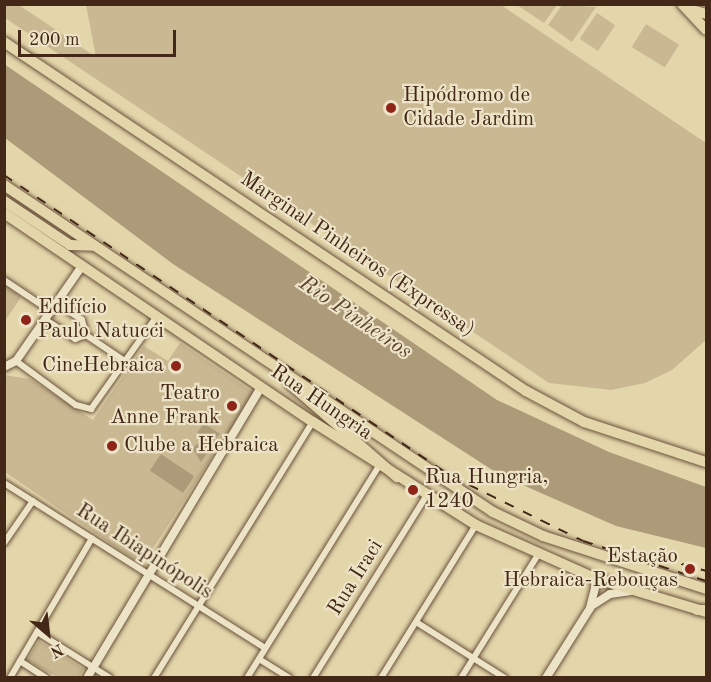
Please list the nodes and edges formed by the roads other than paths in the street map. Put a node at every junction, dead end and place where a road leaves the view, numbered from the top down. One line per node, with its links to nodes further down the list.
1 (698, 4): 3 (highway)
2 (684, 6): 3 (highway); 4 (highway)
3 (706, 14)
4 (706, 30)
5 (4, 42): 23 (highway, Marginal Pinheiros (Expressa))
6 (4, 185): 9 (highway)
7 (4, 201): 9 (highway)
8 (4, 213): 10 (highway, Rua Hungria)
9 (95, 246): 20 (highway)
10 (82, 266): 12 (street); 14 (highway, Rua Hungria)
11 (4, 279): 13 (street)
12 (57, 303): 13 (street); 16 (street)
13 (52, 312): 15 (street)
14 (158, 315): 18 (street); 21 (highway, Rua Hungria)
15 (46, 320): 16 (street); 17 (street)
16 (86, 335): 18 (street)
17 (16, 361): 18 (street); 19 (street)
18 (126, 362)
19 (4, 367)
20 (282, 375): 25 (highway); 35 (highway)
21 (265, 390): 22 (highway, Rua Hungria); 33 (street)
22 (313, 422): 24 (highway, Rua Hungria); 37 (street)
23 (706, 462)
24 (379, 466): 25 (highway, Rua Hungria); 42 (street)
25 (397, 477): 27 (highway, Rua Hungria)
26 (4, 483): 28 (street, Rua Ibiapinópolis)
27 (426, 495): 29 (highway, Rua Hungria); 54 (street, Rua Iraci)
28 (33, 501): 30 (street, Rua Ibiapinópolis); 31 (street)
29 (476, 525): 32 (highway, Rua Hungria); 40 (street)
30 (92, 538): 33 (street, Rua Ibiapinópolis); 41 (street)
31 (4, 543)
32 (538, 555): 34 (highway, Rua Hungria); 43 (street)
33 (146, 573): 37 (street, Rua Ibiapinópolis); 46 (street)
34 (597, 579): 36 (highway, Rua Hungria); 38 (street)
35 (706, 589)
36 (635, 591): 38 (street); 39 (highway, Rua Hungria)
37 (198, 606): 42 (street, Rua Ibiapinópolis); 51 (street)
38 (590, 608): 58 (street)
39 (703, 611)
40 (416, 622): 43 (street); 55 (street)
41 (38, 632): 45 (street); 46 (street)
42 (265, 648): 44 (street)
43 (473, 658): 56 (street); 57 (street)
44 (259, 659): 52 (street); 53 (street)
45 (20, 661): 47 (street); 48 (street)
46 (93, 667): 49 (street); 50 (street)
47 (10, 678)
48 (46, 678)
49 (87, 678)
50 (110, 678)
51 (154, 678)
52 (247, 678)
53 (289, 678)
54 (313, 678)
55 (381, 678)
56 (461, 678)
57 (505, 678)
58 (546, 678)

